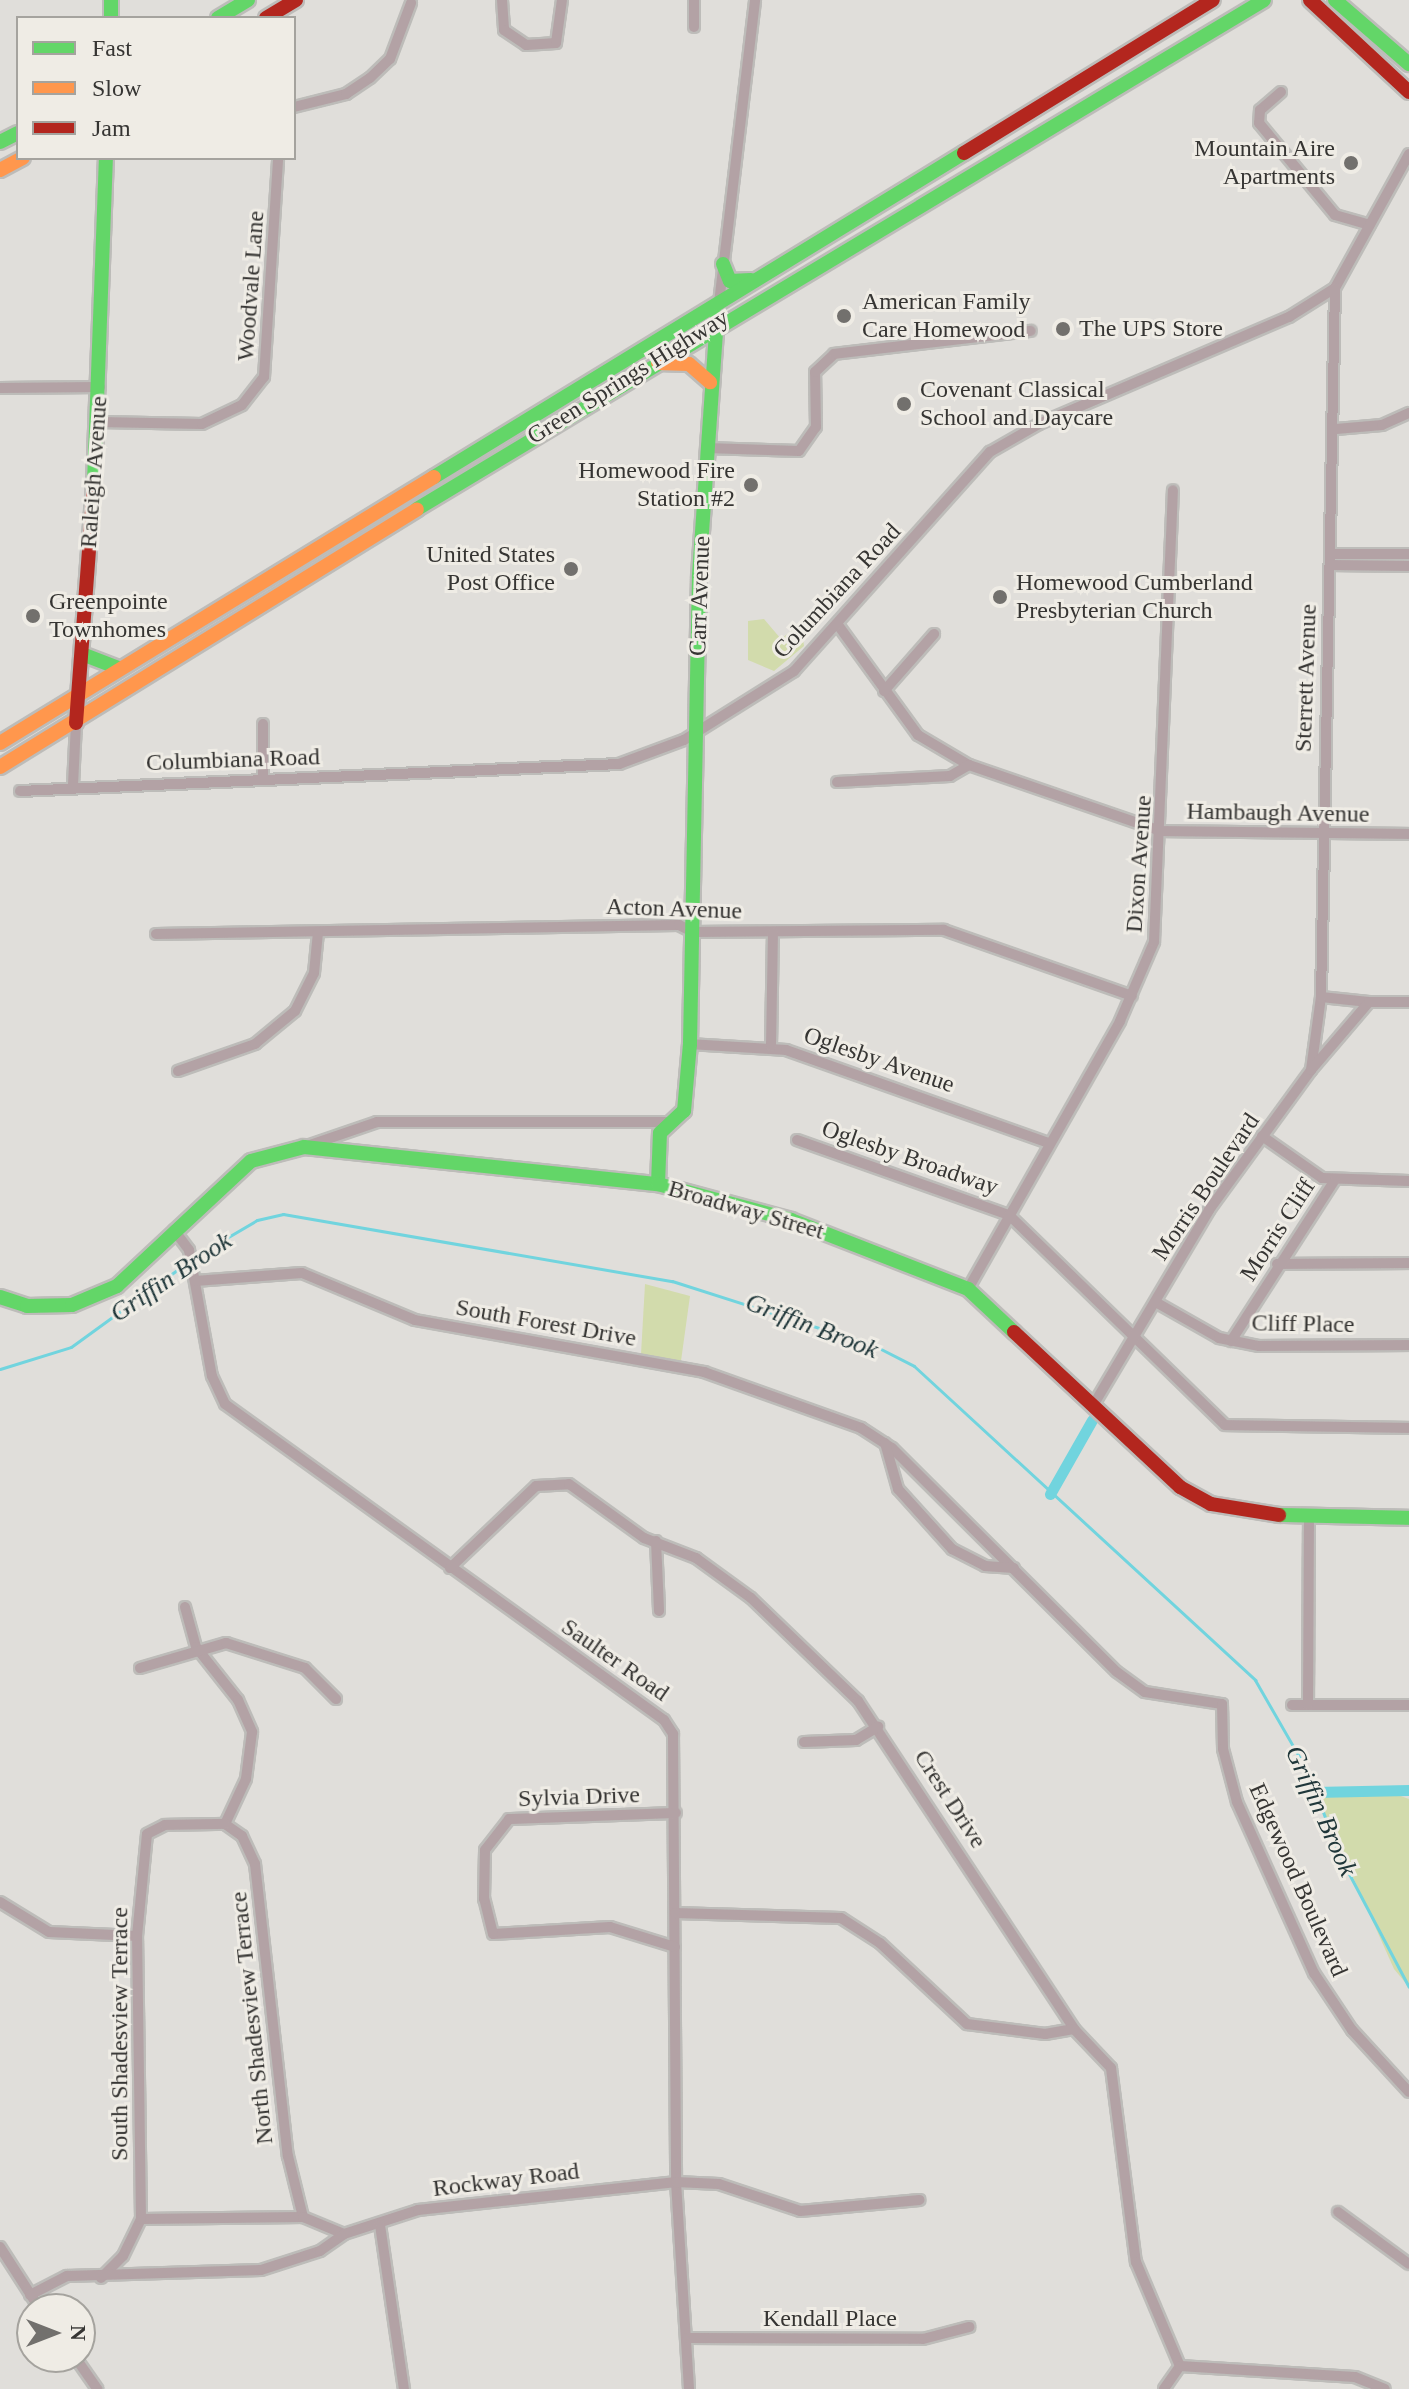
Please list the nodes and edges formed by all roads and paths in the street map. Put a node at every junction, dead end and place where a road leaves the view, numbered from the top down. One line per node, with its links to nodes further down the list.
1 (248, 0): 12 (main road)
2 (296, 0): 13 (main road)
3 (502, 0): 4 (street)
4 (562, 0)
5 (694, 0): 14 (street)
6 (755, 0): 27 (street, Carr Avenue)
7 (1213, 0): 16 (main road, Green Springs Highway)
8 (1264, 0): 19 (main road, Green Springs Highway)
9 (1310, 0): 18 (main road)
10 (1335, 0): 15 (main road)
11 (411, 3): 20 (street)
12 (221, 16)
13 (269, 16)
14 (694, 27)
15 (1409, 64)
16 (1088, 77): 19 (main road); 28 (main road, Green Springs Highway)
17 (1281, 92): 26 (street)
18 (1409, 92)
19 (1099, 97): 31 (main road, Green Springs Highway)
20 (296, 106)
21 (1409, 154): 26 (street, Columbiana Road)
22 (19, 160): 25 (main road)
23 (106, 160): 35 (main road, Raleigh Avenue)
24 (278, 160): 38 (street, Woodvale Lane)
25 (0, 170)
26 (1370, 225): 29 (street, Columbiana Road)
27 (723, 264): 28 (main road); 30 (street, Carr Avenue)
28 (759, 278): 30 (main road, Green Springs Highway)
29 (1335, 288): 39 (street, Sterrett Avenue); 45 (street, Columbiana Road)
30 (719, 303): 31 (main road, Carr Avenue); 48 (main road, Green Springs Highway)
31 (716, 324): 33 (main road, Green Springs Highway); 34 (main road, Carr Avenue)
32 (1031, 331): 40 (street)
33 (646, 366): 34 (main road); 51 (main road, Green Springs Highway)
34 (710, 382): 40 (main road, Carr Avenue)
35 (100, 387): 36 (street); 38 (main road, Raleigh Avenue)
36 (0, 388)
37 (1409, 413): 39 (street)
38 (99, 422): 47 (main road, Raleigh Avenue)
39 (1336, 429): 43 (street, Sterrett Avenue)
40 (706, 448): 53 (main road, Carr Avenue)
41 (1173, 490): 61 (street, Dixon Avenue)
42 (1405, 554): 43 (street); 44 (street)
43 (1330, 560): 44 (street); 63 (street, Sterrett Avenue)
44 (1405, 566)
45 (838, 625): 49 (street, Hambaugh Avenue); 53 (street, Columbiana Road)
46 (934, 634): 49 (street)
47 (82, 654): 48 (main road); 50 (main road, Raleigh Avenue)
48 (118, 668): 50 (main road, Green Springs Highway)
49 (884, 691): 55 (street, Hambaugh Avenue)
50 (79, 693): 51 (main road, Raleigh Avenue); 54 (main road, Green Springs Highway)
51 (76, 723): 56 (main road, Green Springs Highway); 59 (street, Raleigh Avenue)
52 (263, 724): 57 (street)
53 (697, 733): 57 (street, Columbiana Road); 65 (main road, Carr Avenue)
54 (0, 743)
55 (969, 765): 58 (street); 61 (street, Hambaugh Avenue)
56 (0, 767)
57 (263, 779): 59 (street, Columbiana Road)
58 (837, 782)
59 (73, 785): 60 (street, Columbiana Road)
60 (20, 791)
61 (1161, 831): 63 (street, Hambaugh Avenue); 68 (street, Dixon Avenue)
62 (1409, 834): 63 (street, Hambaugh Avenue)
63 (1321, 835): 69 (street, Sterrett Avenue)
64 (318, 932): 65 (street, Acton Avenue); 67 (street, Acton Avenue); 75 (street)
65 (693, 932): 66 (street, Acton Avenue); 72 (main road, Carr Avenue)
66 (773, 932): 68 (street, Acton Avenue); 73 (street)
67 (156, 934)
68 (1132, 996): 79 (street, Dixon Avenue)
69 (1321, 997): 70 (street); 74 (street, Sterrett Avenue)
70 (1369, 1002): 71 (street); 74 (street, Morris Boulevard)
71 (1409, 1002)
72 (690, 1044): 73 (street, Oglesby Avenue); 76 (main road, Carr Avenue)
73 (771, 1046): 79 (street, Oglesby Avenue)
74 (1311, 1070): 77 (street, Morris Boulevard)
75 (178, 1071)
76 (675, 1122): 80 (street); 83 (main road, Carr Avenue)
77 (1262, 1136): 81 (street); 91 (street, Morris Boulevard)
78 (797, 1140): 84 (street, Oglesby Broadway)
79 (1049, 1143): 84 (street, Dixon Avenue)
80 (304, 1147): 83 (main road, Broadway Street); 85 (main road, Broadway Street)
81 (1334, 1181): 82 (street); 87 (street, Morris Cliff)
82 (1409, 1181)
83 (658, 1184): 89 (main road, Broadway Street)
84 (1009, 1215): 89 (street, Dixon Avenue); 92 (street)
85 (174, 1230): 88 (street, Saulter Road); 90 (main road, Broadway Street)
86 (1409, 1263): 87 (street)
87 (1277, 1264): 93 (street, Morris Cliff)
88 (194, 1276): 97 (street, South Forest Drive); 101 (street, Saulter Road)
89 (968, 1289): 95 (main road, Broadway Street)
90 (0, 1297)
91 (1159, 1304): 92 (street, Morris Boulevard); 93 (street, Cliff Place)
92 (1138, 1337): 95 (street, Morris Boulevard); 96 (street)
93 (1231, 1341): 94 (street, Cliff Place)
94 (1409, 1345)
95 (1094, 1404): 99 (main road, Broadway Street)
96 (1409, 1428)
97 (885, 1443): 102 (street, South Forest Drive); 102 (street)
98 (1409, 1518): 99 (main road, Broadway Street)
99 (1309, 1519): 110 (street)
100 (656, 1541): 101 (street, Crest Drive); 104 (street); 112 (street, Crest Drive)
101 (450, 1568): 114 (street, Saulter Road)
102 (1014, 1568): 108 (street, South Forest Drive)
103 (185, 1607): 105 (street)
104 (659, 1611)
105 (196, 1647): 106 (street); 107 (street); 115 (street)
106 (140, 1668)
107 (336, 1699)
108 (1222, 1704): 121 (street, Edgewood Boulevard)
109 (1292, 1705): 110 (street)
110 (1308, 1705): 111 (street)
111 (1409, 1705)
112 (878, 1727): 113 (street); 120 (street, Crest Drive)
113 (804, 1742)
114 (676, 1813): 117 (street, Saulter Road); 119 (street, Sylvia Drive)
115 (225, 1824): 118 (street, South Shadesview Terrace); 125 (street, North Shadesview Terrace)
116 (0, 1901): 118 (street)
117 (675, 1913): 119 (street, Saulter Road); 120 (street)
118 (137, 1936): 126 (street, South Shadesview Terrace)
119 (675, 1947): 122 (street, Saulter Road)
120 (1074, 2029): 136 (street, Crest Drive)
121 (1409, 2092)
122 (676, 2182): 123 (street, Rockway Road); 127 (street, Rockway Road); 135 (street, Saulter Road)
123 (919, 2200)
124 (1338, 2212): 130 (street)
125 (303, 2217): 126 (street); 128 (street)
126 (141, 2219): 131 (street)
127 (380, 2225): 128 (street, Rockway Road); 138 (street)
128 (344, 2234): 131 (street, Rockway Road)
129 (0, 2247): 132 (street)
130 (1409, 2264)
131 (101, 2278): 133 (street, Rockway Road)
132 (29, 2293)
133 (34, 2293)
134 (969, 2327): 135 (street, Kendall Place)
135 (687, 2338): 139 (street, Saulter Road)
136 (1180, 2366): 137 (street); 140 (street)
137 (1339, 2376): 141 (street); 142 (street)
138 (404, 2389)
139 (689, 2389)
140 (1164, 2389)
141 (1344, 2389)
142 (1385, 2389)

